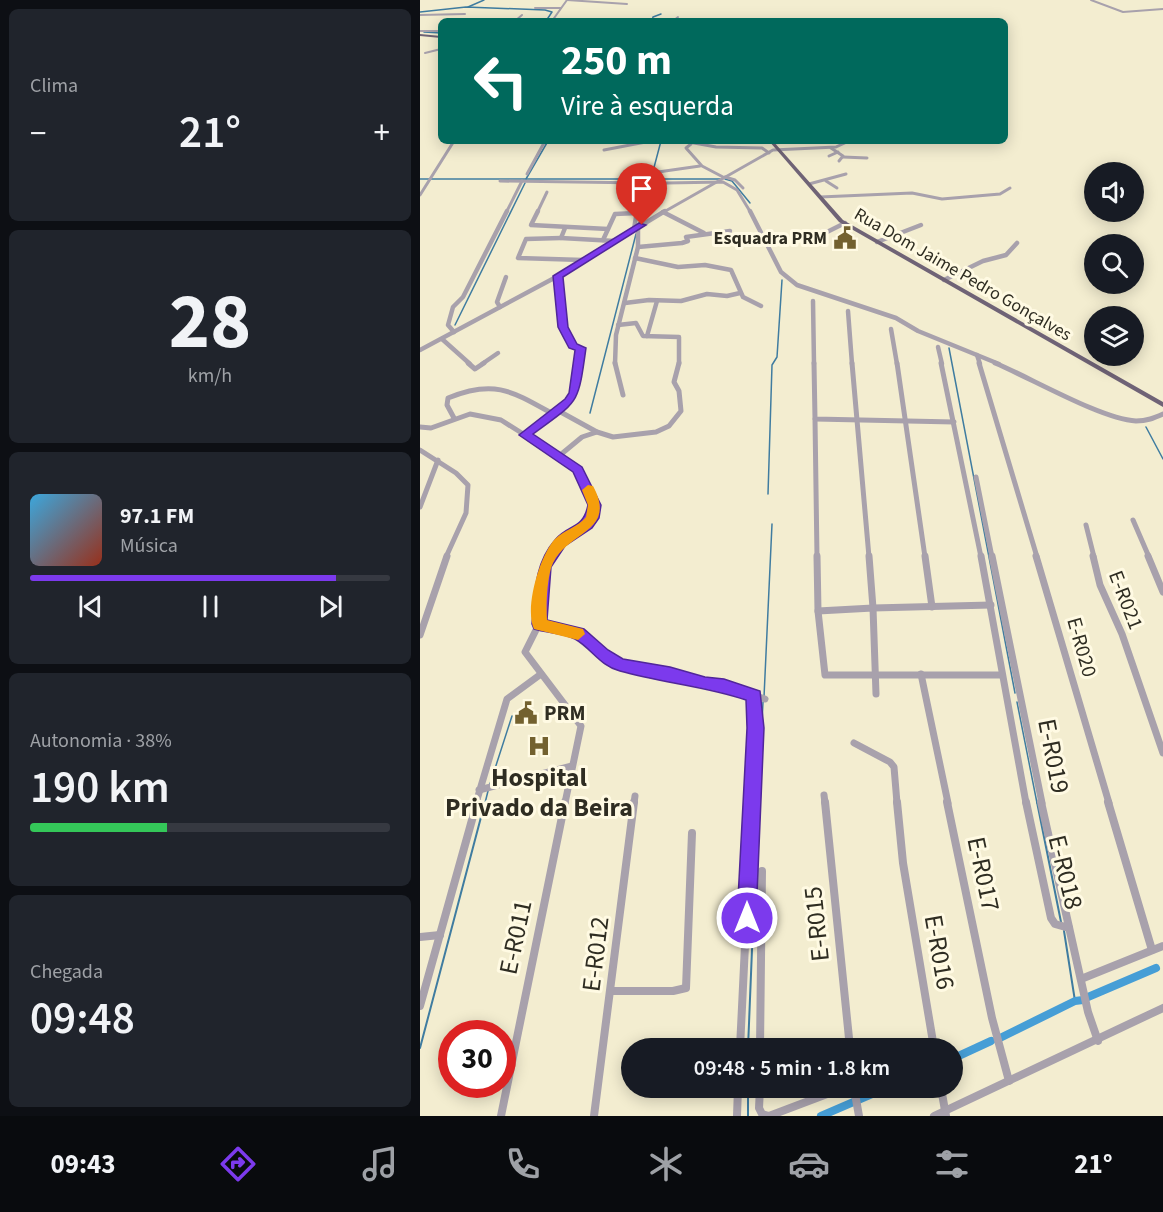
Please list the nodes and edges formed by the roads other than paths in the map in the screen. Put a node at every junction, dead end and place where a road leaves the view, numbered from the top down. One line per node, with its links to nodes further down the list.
1 (567, 0): 3 (street); 5 (street)
2 (1090, 0): 6 (street)
3 (627, 4)
4 (535, 8): 5 (street)
5 (561, 8): 13 (street)
6 (1163, 9)
7 (470, 11): 8 (street)
8 (465, 14): 9 (street); 11 (street)
9 (420, 15)
10 (522, 15): 12 (street)
11 (460, 18)
12 (518, 18)
13 (555, 18)
14 (428, 26): 15 (street)
15 (427, 31): 16 (street); 17 (street)
16 (438, 31)
17 (420, 33): 18 (main road)
18 (438, 36)
19 (438, 50): 20 (street)
20 (425, 53)
21 (452, 144): 51 (street)
22 (543, 144): 38 (street)
23 (635, 144): 28 (street)
24 (695, 144): 31 (street); 36 (street)
25 (774, 144): 29 (main road, Rua Dom Jaime Pedro Gonçalves)
26 (840, 144): 27 (street)
27 (830, 147): 29 (street); 30 (street)
28 (604, 150)
29 (778, 150): 31 (street); 46 (main road, Rua Dom Jaime Pedro Gonçalves)
30 (838, 152): 32 (street); 33 (street)
31 (769, 153): 40 (street)
32 (830, 156)
33 (843, 157): 34 (street); 35 (street)
34 (867, 158)
35 (839, 161)
36 (700, 166): 37 (street); 40 (street)
37 (658, 172)
38 (527, 174)
39 (846, 174): 44 (street)
40 (724, 177): 43 (street); 47 (street)
41 (500, 181): 42 (street)
42 (522, 181): 54 (street); 85 (street)
43 (716, 181): 45 (street); 53 (street); 91 (street)
44 (826, 181): 46 (street); 48 (street)
45 (666, 183)
46 (809, 184): 52 (main road, Rua Dom Jaime Pedro Gonçalves)
47 (743, 188)
48 (837, 188)
49 (1010, 188): 52 (street)
50 (547, 192): 56 (street)
51 (420, 195)
52 (820, 197): 55 (main road, Rua Dom Jaime Pedro Gonçalves)
53 (663, 212): 59 (street); 62 (street)
54 (637, 213): 59 (street); 60 (street)
55 (845, 223): 63 (street); 68 (main road, Rua Dom Jaime Pedro Gonçalves)
56 (531, 225): 58 (street); 65 (street)
57 (921, 225): 68 (street)
58 (565, 228): 60 (street); 64 (street)
59 (636, 228): 67 (street); 70 (street)
60 (608, 229): 66 (street)
61 (730, 231): 62 (street)
62 (704, 233): 70 (street)
63 (825, 233)
64 (561, 238): 65 (street); 66 (street)
65 (526, 239): 72 (street)
66 (603, 240): 67 (street)
67 (616, 241): 72 (street)
68 (877, 242): 75 (main road, Rua Dom Jaime Pedro Gonçalves)
69 (1017, 243): 75 (street)
70 (638, 247): 71 (street)
71 (635, 258): 76 (street); 79 (street)
72 (583, 260): 73 (street)
73 (558, 276): 81 (street); 94 (street)
74 (506, 277): 81 (street)
75 (944, 280): 93 (main road, Rua Dom Jaime Pedro Gonçalves)
76 (740, 293): 77 (street); 80 (street)
77 (657, 301): 79 (street); 86 (street)
78 (813, 302): 98 (street)
79 (625, 303): 83 (street)
80 (761, 306)
81 (500, 307): 85 (street)
82 (848, 311): 97 (street)
83 (618, 325): 86 (street); 92 (street)
84 (891, 329): 99 (street)
85 (454, 332): 87 (street)
86 (647, 336): 102 (street)
87 (442, 339): 89 (street); 90 (street)
88 (938, 347): 100 (street, E-R018)
89 (420, 350)
90 (498, 353)
91 (977, 355): 95 (street); 139 (street, E-R020)
92 (623, 395)
93 (1163, 405)
94 (559, 411): 96 (street); 102 (street); 103 (street)
95 (1163, 414)
96 (454, 418): 101 (street); 103 (street)
97 (858, 418): 98 (street); 99 (street); 114 (street)
98 (815, 420): 115 (street)
99 (907, 420): 100 (street); 113 (street)
100 (954, 422): 112 (street, E-R018)
101 (420, 427)
102 (597, 432): 105 (street)
103 (525, 435): 105 (street)
104 (420, 450): 106 (street)
105 (559, 456): 116 (street)
106 (438, 460): 108 (street); 117 (street)
107 (976, 477): 125 (street, E-R019)
108 (420, 507)
109 (1133, 520): 111 (street)
110 (1086, 525): 128 (street, E-R021)
111 (1163, 592)
112 (991, 605): 113 (street); 121 (street, E-R018)
113 (932, 607): 114 (street)
114 (873, 608): 115 (street); 119 (street)
115 (818, 610): 119 (street)
116 (539, 624): 118 (street); 123 (street)
117 (420, 635)
118 (541, 674): 129 (street, E-R011); 130 (street)
119 (876, 674): 120 (street); 122 (street)
120 (921, 674): 121 (street); 149 (street, E-R017)
121 (1002, 675): 124 (street, E-R018)
122 (876, 694)
123 (754, 696): 126 (street); 144 (street)
124 (1007, 697): 125 (street); 135 (street, E-R018)
125 (1021, 697): 135 (street, E-R019)
126 (765, 699)
127 (854, 742): 147 (street, E-R016)
128 (1163, 753)
129 (572, 766): 130 (street); 156 (street, E-R011)
130 (479, 790): 136 (street)
131 (824, 795): 146 (street, E-R015)
132 (636, 796): 141 (street, E-R012)
133 (692, 833): 141 (street)
134 (762, 871): 145 (street)
135 (1069, 928): 140 (street, E-R019)
136 (440, 935): 137 (street); 142 (street)
137 (420, 937)
138 (1163, 946): 139 (street)
139 (1152, 950): 140 (street)
140 (1081, 979): 148 (street, E-R019)
141 (611, 991): 157 (street, E-R012)
142 (420, 1006)
143 (1163, 1008): 148 (street)
144 (740, 1038)
145 (760, 1038)
146 (849, 1038)
147 (932, 1038)
148 (1098, 1041): 149 (street)
149 (1009, 1081): 155 (street)
150 (738, 1098): 158 (street)
151 (760, 1098): 152 (street)
152 (816, 1098)
153 (856, 1098): 159 (street)
154 (943, 1098): 155 (street)
155 (945, 1114): 160 (street)
156 (501, 1116)
157 (594, 1116)
158 (737, 1116)
159 (859, 1116)
160 (934, 1116)

